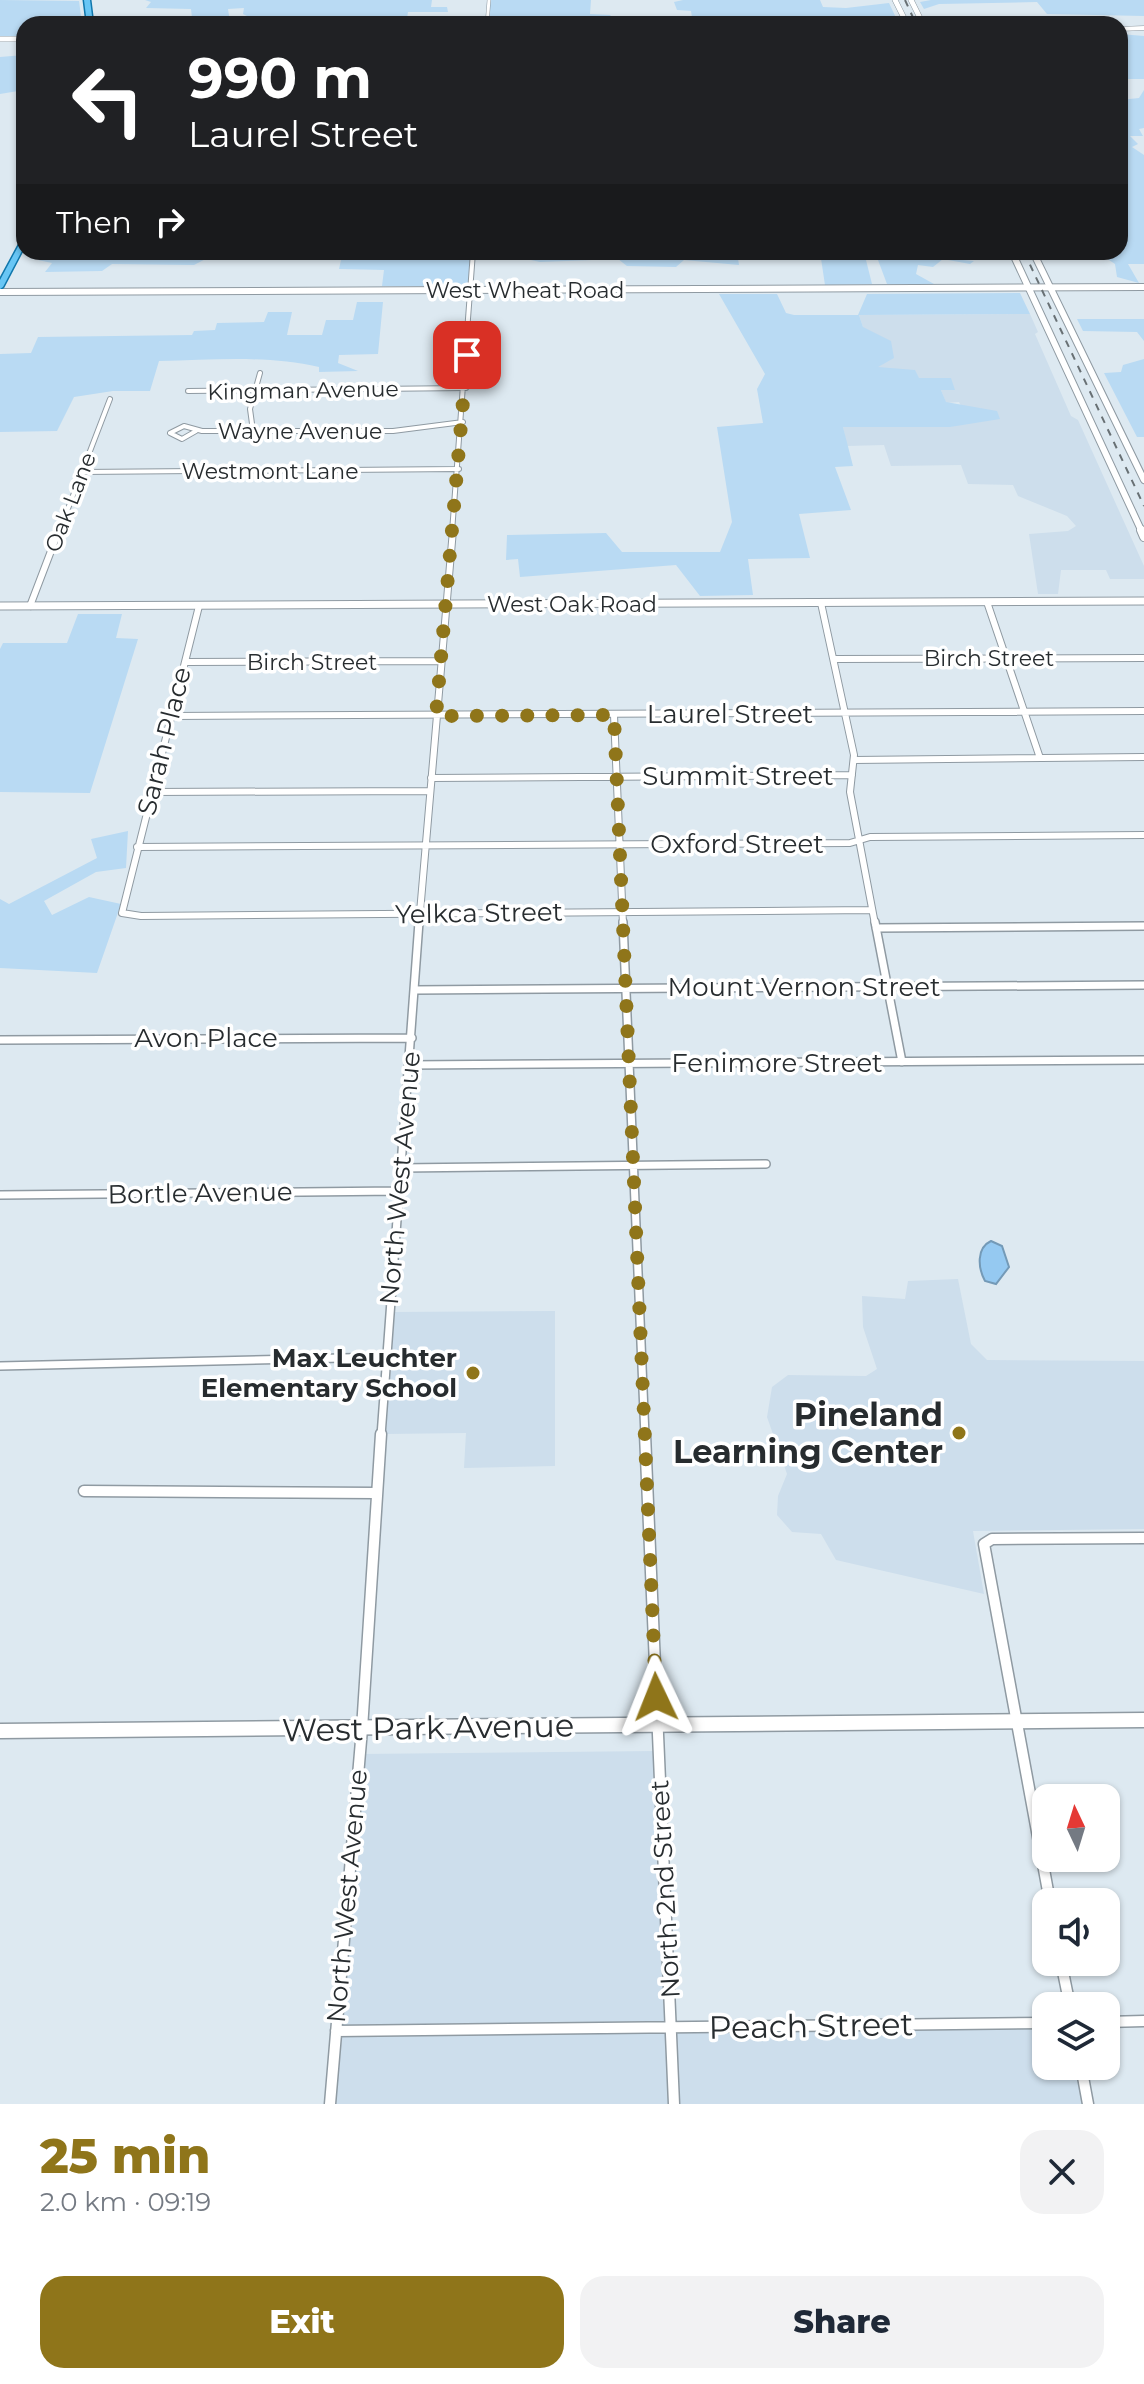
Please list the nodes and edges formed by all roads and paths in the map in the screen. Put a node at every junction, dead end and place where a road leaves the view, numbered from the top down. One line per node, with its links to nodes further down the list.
1 (16, 257): 8 (main road)
2 (472, 260): 9 (street, North West Avenue)
3 (1016, 260): 6 (main road)
4 (1037, 260): 7 (main road)
5 (1144, 287): 7 (street, West Wheat Road)
6 (1029, 288): 7 (street, West Wheat Road); 9 (street, West Wheat Road); 21 (main road)
7 (1051, 288): 20 (main road)
8 (0, 289): 9 (street, West Wheat Road)
9 (470, 290): 11 (street, North West Avenue)
10 (260, 373): 13 (street)
11 (466, 388): 13 (street, Kingman Avenue); 15 (street, North West Avenue)
12 (188, 391): 13 (street, Kingman Avenue)
13 (257, 391): 17 (street)
14 (110, 399): 19 (street, Oak Lane)
15 (463, 422): 17 (street, Wayne Avenue); 18 (street, North West Avenue)
16 (196, 431): 17 (street, Wayne Avenue)
17 (253, 431)
18 (459, 469): 19 (street, Westmont Lane); 25 (street, North West Avenue)
19 (81, 472): 27 (street, Oak Lane)
20 (1144, 480)
21 (1144, 537)
22 (1144, 601): 23 (street, West Oak Road)
23 (987, 602): 24 (street, West Oak Road); 29 (street)
24 (821, 603): 25 (street, West Oak Road); 31 (street)
25 (445, 605): 28 (street, West Oak Road); 32 (street, North West Avenue)
26 (0, 606): 27 (street, West Oak Road)
27 (30, 606): 28 (street, West Oak Road)
28 (199, 606): 33 (street, Sarah Place)
29 (1006, 658): 30 (street, Birch Street); 31 (street, Birch Street); 35 (street)
30 (1144, 658)
31 (834, 659): 36 (street)
32 (440, 661): 33 (street, Birch Street); 39 (street, North West Avenue)
33 (185, 662): 38 (street, Sarah Place)
34 (1144, 711): 35 (street, Laurel Street)
35 (1024, 712): 36 (street, Laurel Street); 41 (street)
36 (846, 713): 37 (street, Laurel Street); 42 (street)
37 (614, 715): 39 (street, Laurel Street); 44 (street, North 2nd Street)
38 (172, 716): 39 (street, Laurel Street); 47 (street, Sarah Place)
39 (436, 716): 45 (street, North West Avenue)
40 (1144, 757): 41 (street, Summit Street)
41 (1040, 758): 42 (street, Summit Street)
42 (854, 760): 43 (street)
43 (852, 775): 44 (street, Summit Street); 49 (street)
44 (616, 776): 45 (street, Summit Street); 50 (street, North 2nd Street)
45 (431, 778): 46 (street, North West Avenue)
46 (430, 791): 47 (street); 51 (street, North West Avenue)
47 (151, 792): 52 (street, Sarah Place)
48 (1144, 835): 49 (street, Oxford Street)
49 (859, 841): 50 (street, Oxford Street); 54 (street)
50 (619, 844): 51 (street, Oxford Street); 55 (street, North 2nd Street)
51 (426, 846): 52 (street, Oxford Street); 56 (street, North West Avenue)
52 (137, 847): 53 (street, Sarah Place)
53 (129, 877): 56 (street, Yelkca Street)
54 (872, 910): 55 (street, Yelkca Street); 58 (street)
55 (622, 911): 56 (street, Yelkca Street); 61 (street, North 2nd Street)
56 (421, 913): 62 (street, North West Avenue)
57 (1144, 926): 58 (street)
58 (876, 928): 60 (street)
59 (1144, 985): 60 (street, Mount Vernon Street)
60 (888, 987): 61 (street, Mount Vernon Street); 66 (street)
61 (626, 989): 62 (street, Mount Vernon Street); 67 (street, North 2nd Street)
62 (415, 990): 63 (street, North West Avenue)
63 (412, 1038): 64 (street, Avon Place); 68 (street, North West Avenue)
64 (0, 1040)
65 (1144, 1060): 66 (street, Fenimore Street)
66 (902, 1062): 67 (street, Fenimore Street)
67 (629, 1064): 68 (street, Fenimore Street); 70 (street, North 2nd Street)
68 (409, 1065): 71 (street, North West Avenue)
69 (766, 1164): 70 (street)
70 (633, 1166): 71 (street); 81 (street, North 2nd Street)
71 (401, 1168): 72 (street, North West Avenue)
72 (399, 1191): 73 (street, Bortle Avenue); 74 (street, North West Avenue)
73 (0, 1195)
74 (386, 1357): 75 (street); 77 (street, North West Avenue)
75 (0, 1366)
76 (84, 1491): 77 (street)
77 (376, 1493): 82 (street, North West Avenue)
78 (1144, 1538): 80 (street)
79 (1144, 1720): 80 (main road, West Park Avenue)
80 (1016, 1722): 81 (main road, West Park Avenue); 84 (street)
81 (657, 1725): 82 (main road, West Park Avenue); 88 (street, North 2nd Street)
82 (362, 1729): 83 (main road, West Park Avenue); 89 (street, North West Avenue)
83 (0, 1731)
84 (1047, 1888)
85 (1144, 2021): 86 (street)
86 (1120, 2022)
87 (1032, 2023): 88 (street, Peach Street)
88 (671, 2027): 89 (street, Peach Street); 92 (street, North 2nd Street)
89 (336, 2031): 91 (street, North West Avenue)
90 (1084, 2080): 93 (street)
91 (330, 2104)
92 (674, 2104)
93 (1088, 2104)

